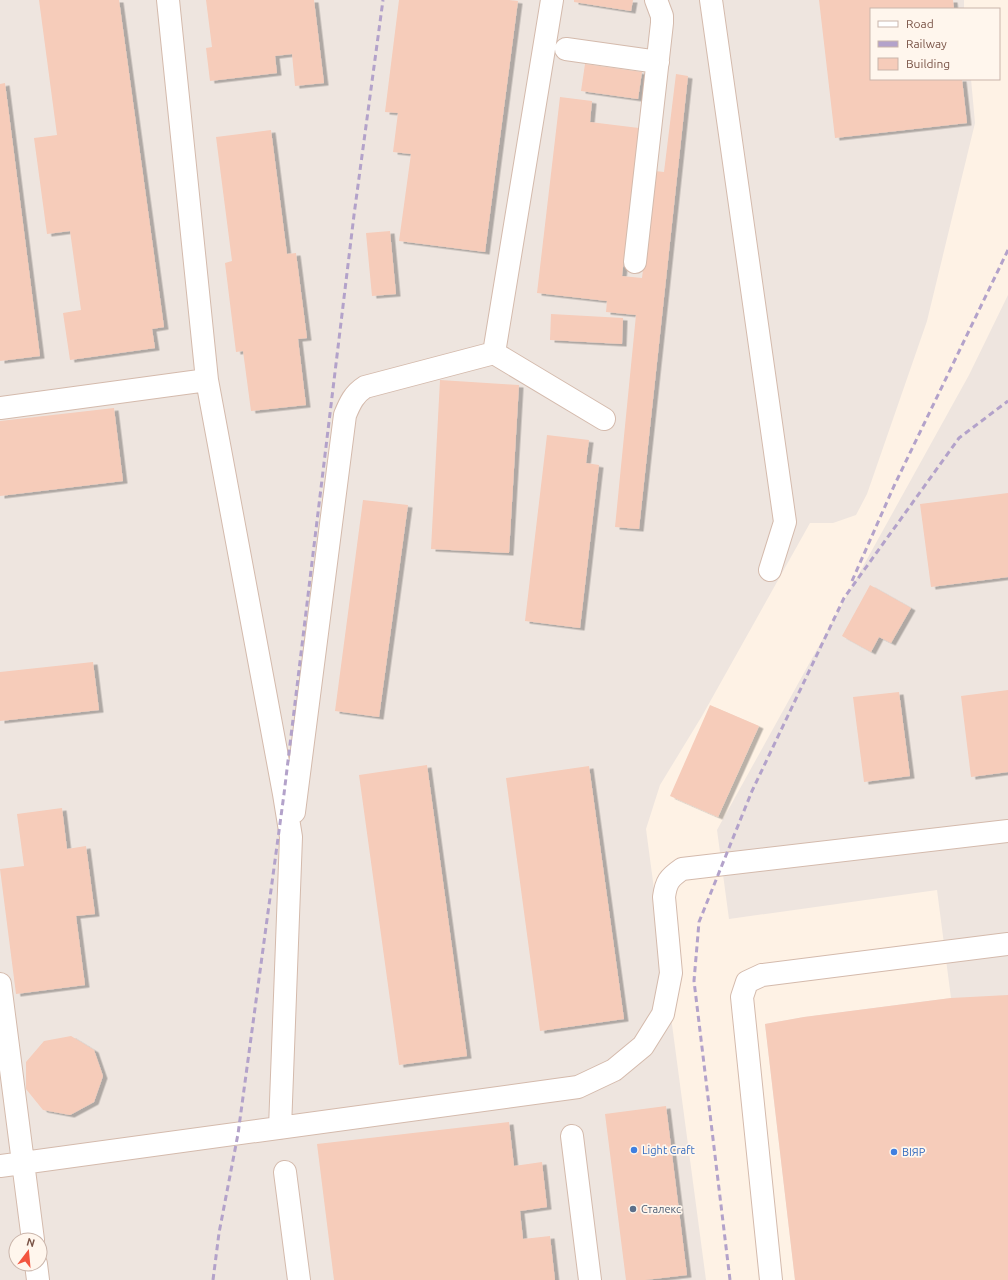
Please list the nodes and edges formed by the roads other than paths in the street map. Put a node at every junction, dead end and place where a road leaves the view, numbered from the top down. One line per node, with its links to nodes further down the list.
1 (168, 0): 9 (lane)
2 (552, 0): 8 (lane)
3 (656, 0): 6 (lane)
4 (711, 0): 12 (lane)
5 (566, 49): 6 (lane)
6 (658, 62): 7 (lane)
7 (635, 262)
8 (494, 353): 11 (lane); 14 (lane)
9 (207, 380): 10 (lane); 14 (lane)
10 (0, 408)
11 (604, 419)
12 (770, 570)
13 (1008, 831): 17 (lane)
14 (290, 837): 17 (lane)
15 (1008, 944): 25 (lane)
16 (0, 984): 19 (lane)
17 (280, 1128): 19 (lane)
18 (572, 1136): 24 (lane)
19 (23, 1163): 20 (lane); 22 (lane)
20 (0, 1166)
21 (285, 1172): 23 (lane)
22 (32, 1232)
23 (299, 1280)
24 (590, 1280)
25 (771, 1280)

